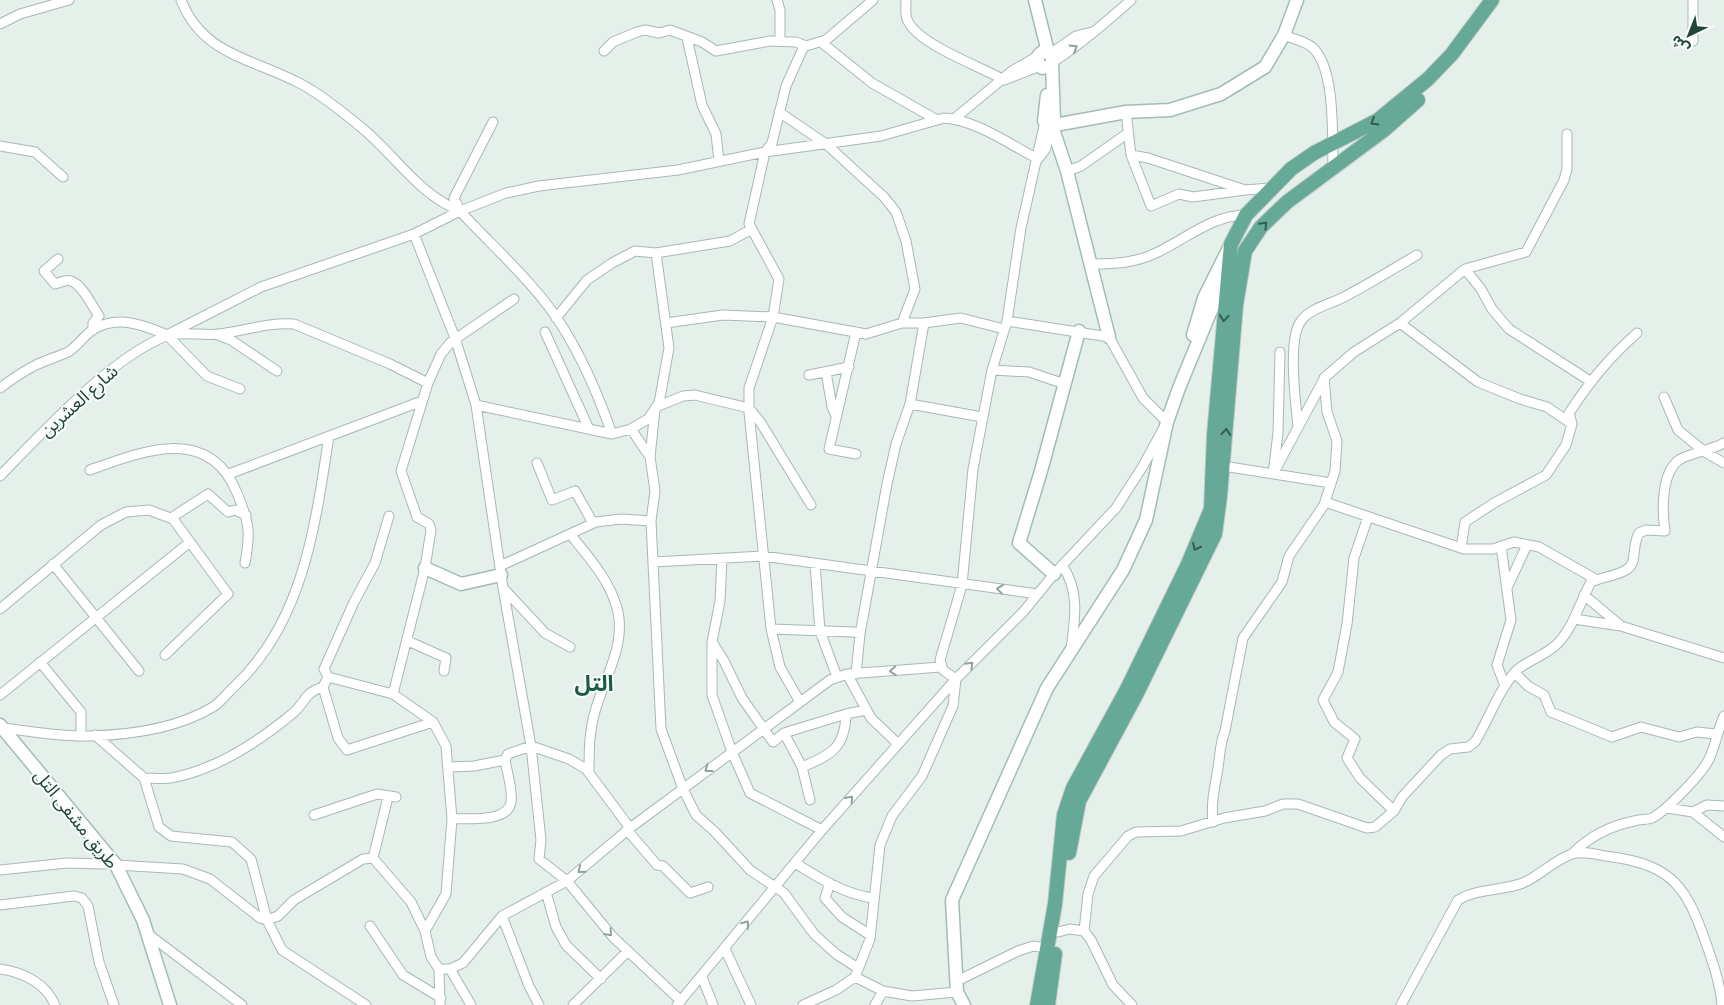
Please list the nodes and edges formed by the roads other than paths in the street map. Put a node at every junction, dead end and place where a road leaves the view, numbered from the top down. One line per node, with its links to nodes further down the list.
1 (69, 0): 13 (street)
2 (181, 0): 45 (street)
3 (777, 0): 17 (street)
4 (873, 0): 19 (street)
5 (906, 0): 23 (street)
6 (1026, 0): 22 (street)
7 (1035, 0): 22 (street)
8 (1131, 0): 22 (street)
9 (1297, 0): 15 (street)
10 (1492, 0): 33 (main road, one-way to 33)
11 (1503, 0): 39 (main road)
12 (1693, 0): 18 (street)
13 (53, 2): 14 (street)
14 (0, 24)
15 (1284, 35): 25 (street); 33 (street)
16 (687, 38): 17 (street); 21 (street); 38 (street)
17 (780, 41): 20 (street)
18 (1693, 41)
19 (821, 42): 20 (street); 27 (street)
20 (804, 46): 24 (street)
21 (604, 50)
22 (1046, 59): 23 (street); 29 (street)
23 (1004, 80): 26 (street)
24 (779, 112): 32 (street); 35 (street)
25 (1126, 112): 29 (street); 30 (street)
26 (954, 119): 27 (street, شارع العشرين); 37 (street)
27 (937, 120): 32 (street, شارع العشرين)
28 (493, 122): 45 (street)
29 (1050, 125): 37 (street); 40 (street)
30 (1128, 133): 36 (street); 40 (street)
31 (1567, 134): 55 (street)
32 (826, 144): 35 (street, شارع العشرين); 61 (street)
33 (1332, 144): 39 (street); 42 (main road)
34 (0, 146): 41 (street)
35 (765, 152): 38 (street, شارع العشرين); 47 (street)
36 (1131, 155): 43 (street); 43 (street)
37 (1038, 158): 64 (street)
38 (720, 161): 45 (street, شارع العشرين)
39 (1333, 167): 44 (main road)
40 (1067, 171): 54 (street)
41 (63, 177)
42 (1270, 188): 43 (street); 44 (main road); 46 (main road)
43 (1245, 190)
44 (1287, 202): 50 (main road, one-way to 44)
45 (460, 211): 48 (street, شارع العشرين); 59 (street)
46 (1246, 215): 49 (main road); 54 (street)
47 (752, 229): 51 (street); 58 (street)
48 (414, 234): 71 (street, شارع العشرين); 73 (street)
49 (1231, 244): 56 (main road); 85 (street)
50 (1245, 251): 56 (street); 108 (main road, one-way to 50)
51 (656, 253): 59 (street); 60 (street)
52 (1417, 255): 97 (street)
53 (58, 259): 65 (street)
54 (1092, 264): 72 (street)
55 (1465, 269): 63 (street); 81 (street)
56 (1228, 278): 85 (street); 220 (main road, one-way to 220)
57 (514, 299): 73 (street)
58 (773, 317): 60 (street); 68 (street); 91 (street)
59 (556, 318): 100 (street)
60 (666, 323): 92 (street)
61 (902, 323): 62 (street); 68 (street)
62 (924, 323): 64 (street); 89 (street)
63 (1400, 323): 80 (street); 96 (street)
64 (1005, 325): 66 (street); 76 (street)
65 (93, 330): 71 (street); 84 (street)
66 (1079, 331): 72 (street); 83 (street)
67 (545, 332): 98 (street)
68 (856, 332): 75 (street)
69 (1637, 333): 81 (street)
70 (218, 334): 71 (street); 77 (street); 82 (street)
71 (167, 335): 86 (street); 112 (street, شارع العشرين)
72 (1109, 337): 95 (street)
73 (455, 338): 82 (street); 90 (street)
74 (1280, 352): 111 (street)
75 (849, 367): 78 (street); 93 (street)
76 (992, 370): 83 (street); 94 (street)
77 (277, 371)
78 (826, 372): 79 (street); 93 (street)
79 (809, 375)
80 (1324, 378): 97 (street); 113 (street)
81 (1590, 381): 96 (street)
82 (428, 383): 88 (street)
83 (1065, 384): 135 (street)
84 (0, 388)
85 (1179, 388): 95 (street)
86 (240, 389)
87 (1664, 397): 103 (street)
88 (422, 401): 101 (street); 133 (street)
89 (910, 404): 94 (street); 134 (street)
90 (476, 405): 98 (street); 136 (street)
91 (749, 408): 92 (street); 115 (street); 127 (street)
92 (656, 409): 99 (street); 105 (street)
93 (836, 416): 104 (street)
94 (982, 417): 138 (street)
95 (1168, 422): 135 (street); 153 (street)
96 (1572, 424): 126 (street)
97 (1298, 427): 111 (street)
98 (590, 429): 100 (street)
99 (631, 429): 100 (street); 105 (street)
100 (612, 434)
101 (329, 436): 110 (street); 179 (street)
102 (1724, 443): 103 (street)
103 (1705, 452): 106 (street); 137 (street)
104 (856, 454)
105 (650, 457): 120 (street)
106 (1724, 462)
107 (537, 463): 121 (street)
108 (1223, 466): 111 (street); 217 (main road)
109 (90, 470): 110 (street)
110 (229, 474): 116 (street)
111 (1273, 474): 113 (street)
112 (0, 476)
113 (1331, 483): 114 (street)
114 (1325, 502): 118 (street); 196 (street)
115 (811, 504)
116 (246, 515): 119 (street); 130 (street)
117 (389, 516): 162 (street)
118 (1368, 517): 126 (street); 192 (street)
119 (171, 518): 123 (street); 131 (street)
120 (651, 520): 121 (street); 129 (street)
121 (593, 523): 122 (street)
122 (570, 534): 136 (street); 186 (street)
123 (190, 542): 144 (street); 154 (street)
124 (1527, 545): 125 (street); 137 (street); 140 (street)
125 (1501, 546): 126 (street); 140 (street)
126 (1460, 548)
127 (763, 556): 128 (street); 132 (street); 147 (street)
128 (722, 559): 129 (street); 151 (street)
129 (654, 562): 188 (street)
130 (245, 563)
131 (53, 564): 143 (street); 144 (street)
132 (816, 564): 134 (street); 148 (street)
133 (425, 568): 136 (street); 150 (street)
134 (873, 570): 138 (street); 149 (street)
135 (1058, 570): 141 (street); 153 (street)
136 (501, 571): 139 (street)
137 (1597, 580): 142 (street)
138 (962, 585): 141 (street, one-way to 138); 157 (street)
139 (503, 588): 152 (street); 181 (street)
140 (1507, 588): 165 (street)
141 (1038, 594): 164 (street, one-way to 141)
142 (1584, 595): 145 (street); 146 (street)
143 (0, 609)
144 (97, 618): 156 (street); 158 (street)
145 (1574, 619): 146 (street); 160 (street)
146 (1621, 626): 155 (street)
147 (771, 629): 148 (street); 169 (street)
148 (820, 631): 149 (street); 163 (street)
149 (860, 634): 161 (street)
150 (408, 641): 159 (street); 167 (street)
151 (712, 642): 175 (street); 182 (street)
152 (570, 647)
153 (1071, 649): 230 (street)
154 (165, 655)
155 (1724, 658)
156 (40, 662): 168 (street); 178 (street)
157 (941, 667): 161 (street, one-way to 161); 164 (street)
158 (139, 671)
159 (444, 671)
160 (1515, 673): 165 (street); 177 (street)
161 (852, 674): 163 (street); 170 (street)
162 (328, 677): 166 (street); 167 (street)
163 (837, 677): 169 (street)
164 (956, 679): 180 (street); 210 (street)
165 (1506, 686): 192 (street)
166 (323, 687): 173 (street); 187 (street)
167 (393, 694): 173 (street)
168 (0, 695)
169 (800, 702): 175 (street)
170 (866, 710): 171 (street); 180 (street)
171 (846, 714): 176 (street); 185 (street)
172 (1724, 716): 177 (street)
173 (433, 722): 184 (street)
174 (1, 730): 178 (street); 203 (street, طريق مشفى التل)
175 (763, 730): 176 (street); 182 (street)
176 (784, 733): 185 (street)
177 (1716, 734): 191 (street)
178 (81, 736): 179 (street)
179 (95, 736): 187 (street)
180 (898, 744): 198 (street, one-way to 180)
181 (531, 746): 183 (street); 186 (street); 205 (street)
182 (732, 752): 188 (street, one-way to 188); 198 (street)
183 (505, 760): 184 (street); 195 (street)
184 (449, 767): 195 (street)
185 (802, 767): 189 (street)
186 (589, 773): 197 (street)
187 (144, 778): 213 (street)
188 (683, 788): 197 (street); 208 (street)
189 (810, 800)
190 (1724, 806): 193 (street)
191 (1667, 808): 193 (street); 200 (street)
192 (1394, 811): 196 (street)
193 (1693, 812): 199 (street)
194 (314, 815): 201 (street)
195 (452, 818): 215 (street)
196 (1213, 822): 216 (street)
197 (629, 829): 205 (street, one-way to 205); 207 (street)
198 (822, 830): 202 (street)
199 (1724, 837)
200 (1573, 853): 253 (street); 254 (street)
201 (373, 858): 213 (street); 215 (street)
202 (795, 863): 206 (street); 208 (street)
203 (111, 865): 204 (street); 213 (street); 218 (street, طريق مشفى التل); 237 (street, طريق مشفى التل)
204 (0, 870)
205 (567, 881): 209 (street); 222 (street, one-way to 222)
206 (830, 883): 210 (street); 219 (street)
207 (708, 887)
208 (776, 887): 221 (street, one-way to 208); 223 (street)
209 (546, 892): 212 (street); 229 (street)
210 (873, 898): 219 (street)
211 (0, 905): 236 (street)
212 (502, 916): 226 (street); 242 (street)
213 (267, 920): 240 (street)
214 (370, 926): 233 (street)
215 (425, 931): 225 (street)
216 (1084, 931): 217 (street); 252 (street)
217 (1058, 932): 251 (main road)
218 (148, 934): 238 (street, طريق مشفى التل); 239 (street)
219 (870, 935): 223 (street)
220 (1047, 948): 230 (street); 250 (main road)
221 (725, 949): 227 (street); 245 (street)
222 (627, 952): 229 (street); 234 (street)
223 (858, 968): 228 (street)
224 (0, 969): 235 (street)
225 (439, 969): 226 (street); 233 (street)
226 (450, 969): 241 (street)
227 (702, 978): 234 (street); 244 (street)
228 (855, 978): 231 (street); 246 (street)
229 (601, 979): 243 (street)
230 (957, 987): 232 (street); 249 (street)
231 (883, 991): 232 (street); 247 (street)
232 (925, 995): 248 (street)
233 (441, 1002)
234 (679, 1003)
235 (55, 1005)
236 (114, 1005)
237 (163, 1005)
238 (170, 1005)
239 (242, 1005)
240 (366, 1005)
241 (471, 1005)
242 (539, 1005)
243 (573, 1005)
244 (713, 1005)
245 (751, 1005)
246 (804, 1005)
247 (875, 1005)
248 (922, 1005)
249 (964, 1005)
250 (1037, 1005)
251 (1048, 1005)
252 (1132, 1005)
253 (1402, 1005)
254 (1722, 1005)

